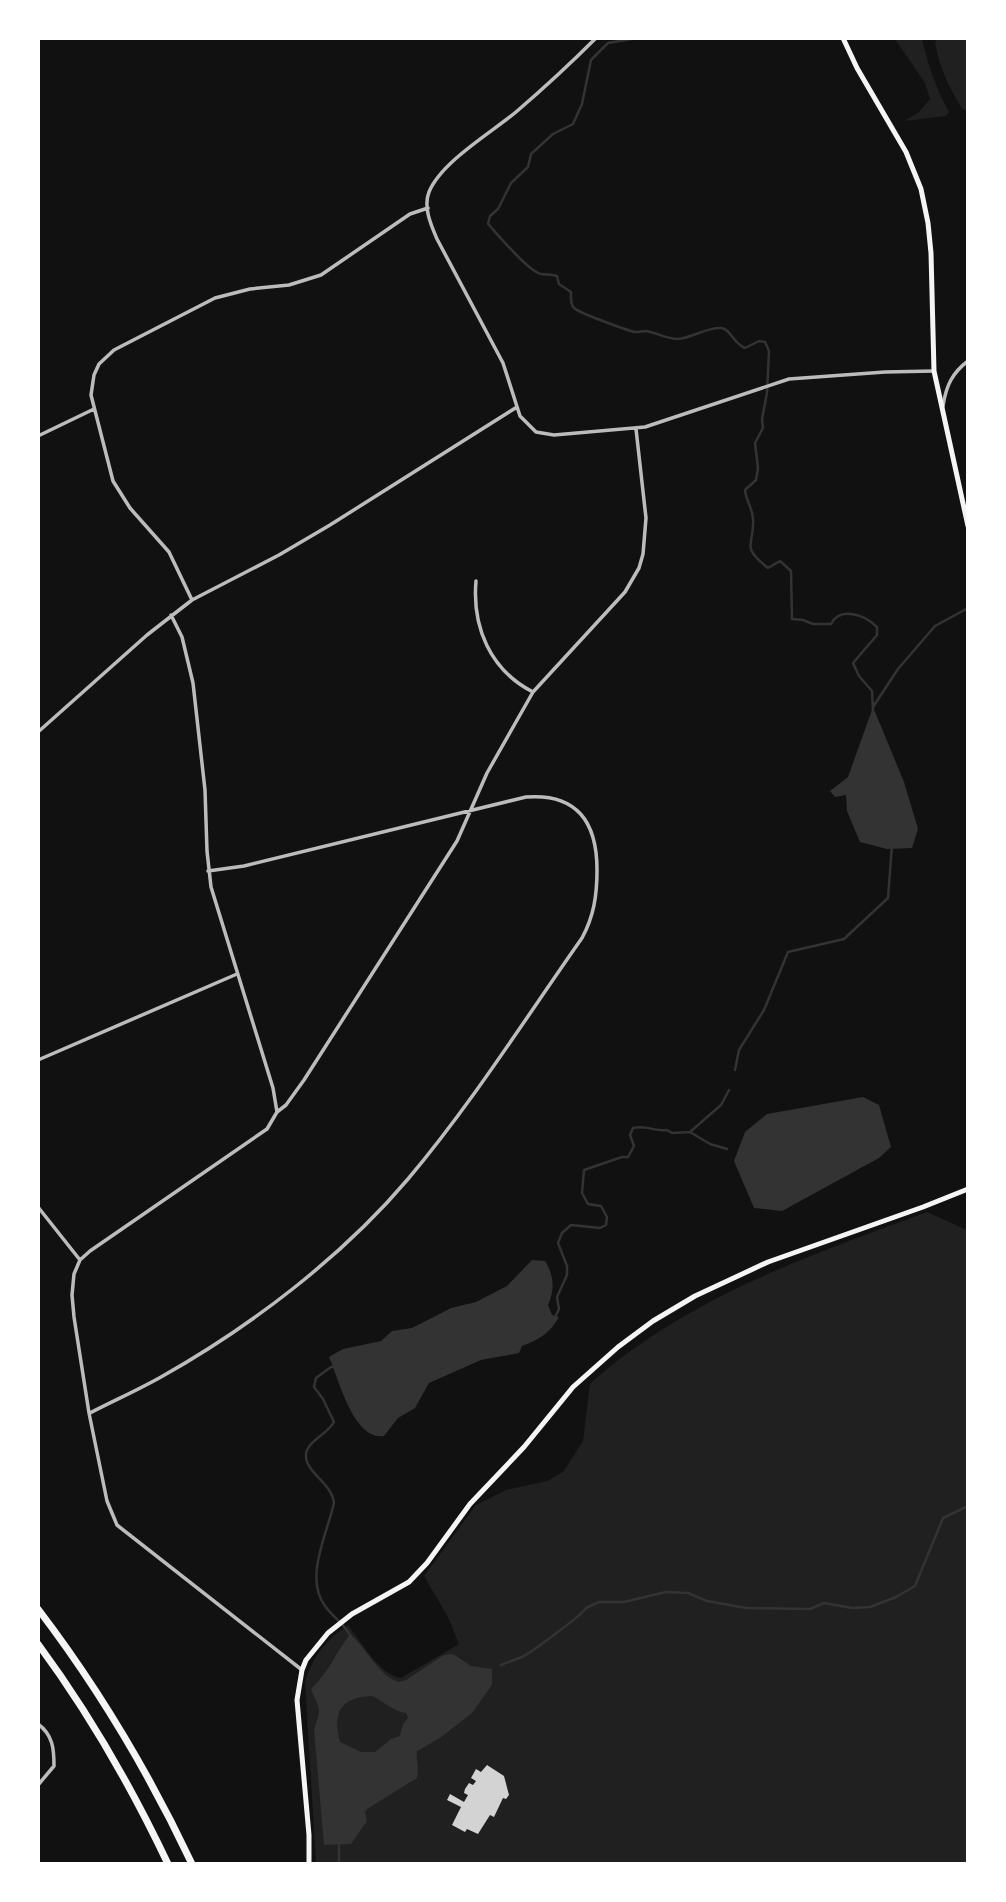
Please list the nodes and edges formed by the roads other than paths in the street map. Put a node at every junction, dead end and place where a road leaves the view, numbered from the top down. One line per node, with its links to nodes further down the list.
1 (596, 38): 3 (street)
2 (843, 38): 5 (main road)
3 (428, 208): 7 (street); 8 (street)
4 (968, 361): 6 (street)
5 (934, 371): 6 (main road); 9 (street)
6 (943, 405): 11 (main road)
7 (517, 407): 9 (street); 13 (street)
8 (94, 409): 10 (street); 13 (street)
9 (636, 429): 15 (street)
10 (38, 436)
11 (968, 526)
12 (476, 581): 15 (street)
13 (192, 600): 14 (street)
14 (172, 615): 16 (street); 18 (street)
15 (533, 692): 17 (street)
16 (38, 732)
17 (470, 812): 18 (street); 21 (street); 25 (street)
18 (208, 871): 19 (street)
19 (237, 974): 20 (street); 21 (street)
20 (38, 1060)
21 (276, 1112): 24 (street)
22 (968, 1189): 28 (main road)
23 (38, 1208): 24 (street)
24 (80, 1260): 25 (street)
25 (89, 1413): 28 (street)
26 (38, 1609): 32 (highway)
27 (38, 1644): 31 (highway)
28 (302, 1670): 33 (main road)
29 (38, 1724): 30 (street)
30 (38, 1785)
31 (168, 1864)
32 (192, 1864)
33 (309, 1864)

